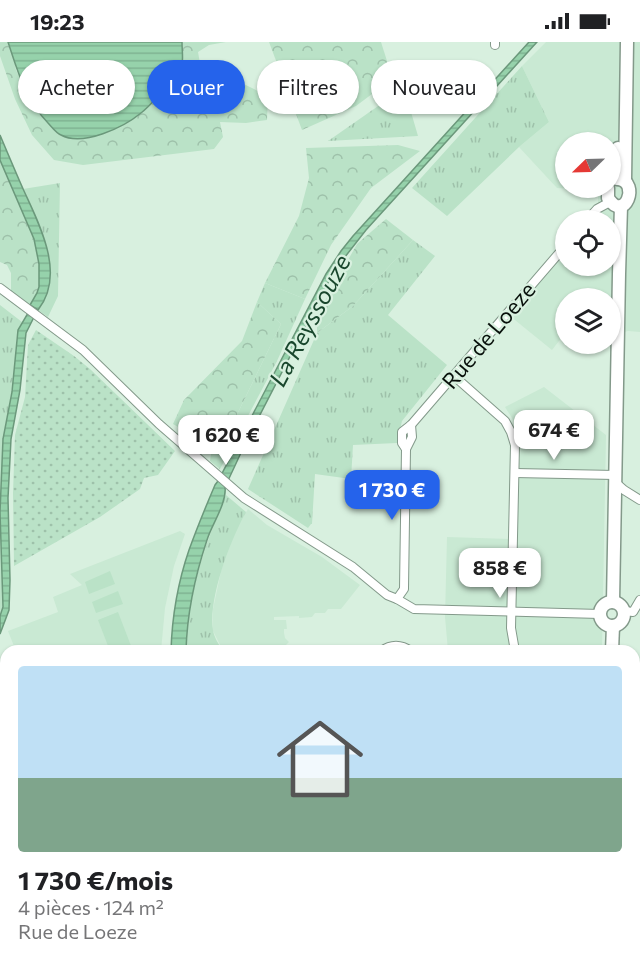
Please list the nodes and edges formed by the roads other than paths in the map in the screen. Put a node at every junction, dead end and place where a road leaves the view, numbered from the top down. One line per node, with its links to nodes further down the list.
1 (620, 42): 3 (main road)
2 (627, 42): 4 (main road)
3 (617, 132)
4 (619, 132)
5 (621, 183): 6 (main road)
6 (637, 192): 8 (main road)
7 (611, 198): 8 (main road)
8 (616, 204): 9 (street); 14 (main road)
9 (596, 210)
10 (555, 258): 12 (street, Rue de Loeze)
11 (0, 288): 16 (street)
12 (453, 376): 13 (street); 16 (street, Rue de Loeze)
13 (515, 473): 14 (street); 20 (street)
14 (615, 478): 15 (street); 18 (main road)
15 (640, 500)
16 (397, 599): 20 (street)
17 (640, 600): 19 (street)
18 (613, 602): 19 (main road); 21 (main road)
19 (624, 611): 22 (main road)
20 (511, 612): 21 (street); 23 (street)
21 (600, 614): 22 (main road)
22 (613, 626): 24 (main road)
23 (514, 645)
24 (612, 645)

